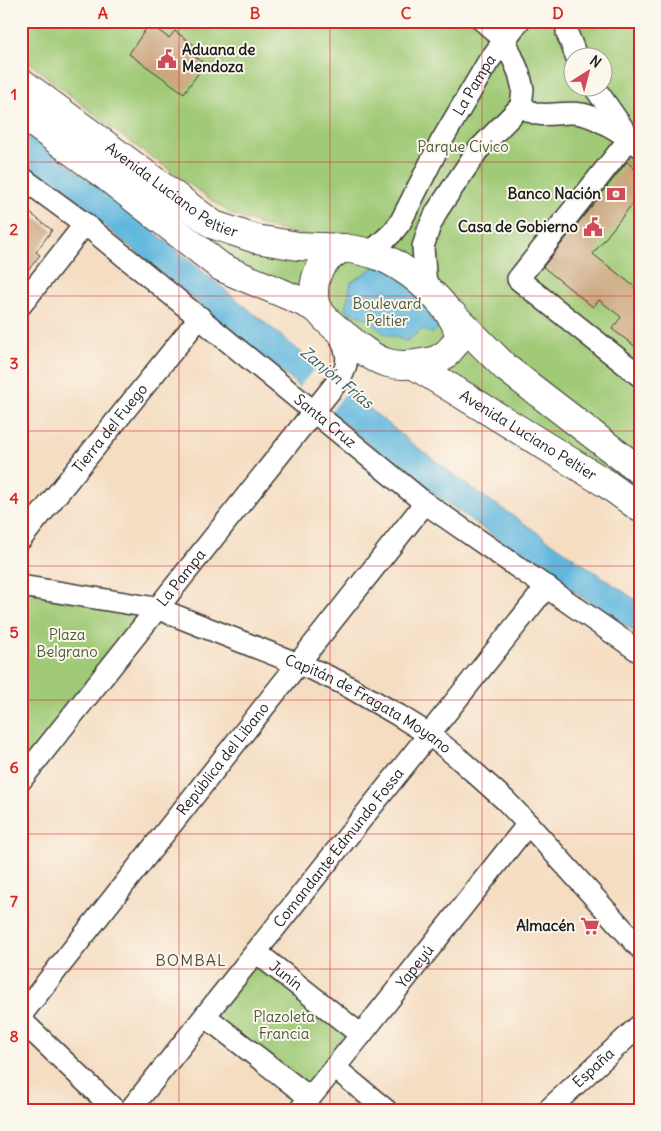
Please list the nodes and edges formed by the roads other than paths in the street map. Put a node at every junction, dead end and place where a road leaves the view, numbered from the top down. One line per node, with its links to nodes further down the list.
1 (483, 21): 4 (street)
2 (519, 21): 4 (street, La Pampa)
3 (568, 21): 5 (street)
4 (505, 40): 8 (street); 14 (street, La Pampa)
5 (573, 48)
6 (21, 82): 13 (main road, Avenida Luciano Peltier)
7 (602, 98): 10 (street)
8 (521, 106): 10 (street); 15 (street)
9 (21, 114): 17 (main road, Avenida Luciano Peltier)
10 (635, 142): 22 (street)
11 (21, 177): 12 (street, Santa Cruz)
12 (85, 224): 16 (street); 18 (street, Santa Cruz)
13 (343, 248): 14 (main road); 17 (main road)
14 (371, 252): 15 (main road)
15 (434, 295): 21 (main road); 25 (main road)
16 (21, 305)
17 (317, 309): 19 (main road)
18 (200, 317): 24 (street, Santa Cruz); 28 (street, Tierra del Fuego)
19 (337, 329): 20 (main road); 23 (street, La Pampa)
20 (387, 363): 21 (main road); 23 (street, La Pampa)
21 (414, 365): 27 (main road, Avenida Luciano Peltier)
22 (640, 376)
23 (340, 379): 24 (street, La Pampa)
24 (317, 408): 26 (street, Santa Cruz); 31 (street, La Pampa)
25 (640, 472)
26 (425, 502): 30 (street, Santa Cruz); 33 (street, República del Libano)
27 (640, 508)
28 (21, 539)
29 (21, 586): 31 (street, Capitán de Fragata Moyano)
30 (548, 586): 32 (street, Santa Cruz); 34 (street, Comandante Edmundo Fossa)
31 (156, 608): 33 (street, Capitán de Fragata Moyano); 35 (street, La Pampa)
32 (640, 652)
33 (298, 663): 34 (street, Capitán de Fragata Moyano); 39 (street, República del Libano)
34 (430, 735): 36 (street, Capitán de Fragata Moyano); 38 (street, Comandante Edmundo Fossa)
35 (21, 780)
36 (528, 824): 37 (street, Capitán de Fragata Moyano); 43 (street, Yapeyú)
37 (640, 948)
38 (256, 952): 40 (street, Comandante Edmundo Fossa); 43 (street, Junín)
39 (21, 1015)
40 (205, 1016): 45 (street); 47 (street, Comandante Edmundo Fossa)
41 (21, 1020): 46 (street)
42 (640, 1025): 49 (street, España)
43 (362, 1035): 44 (street, Yapeyú)
44 (335, 1068): 45 (street, Yapeyú); 48 (street)
45 (305, 1104)
46 (115, 1110)
47 (130, 1110)
48 (386, 1110)
49 (548, 1110)

